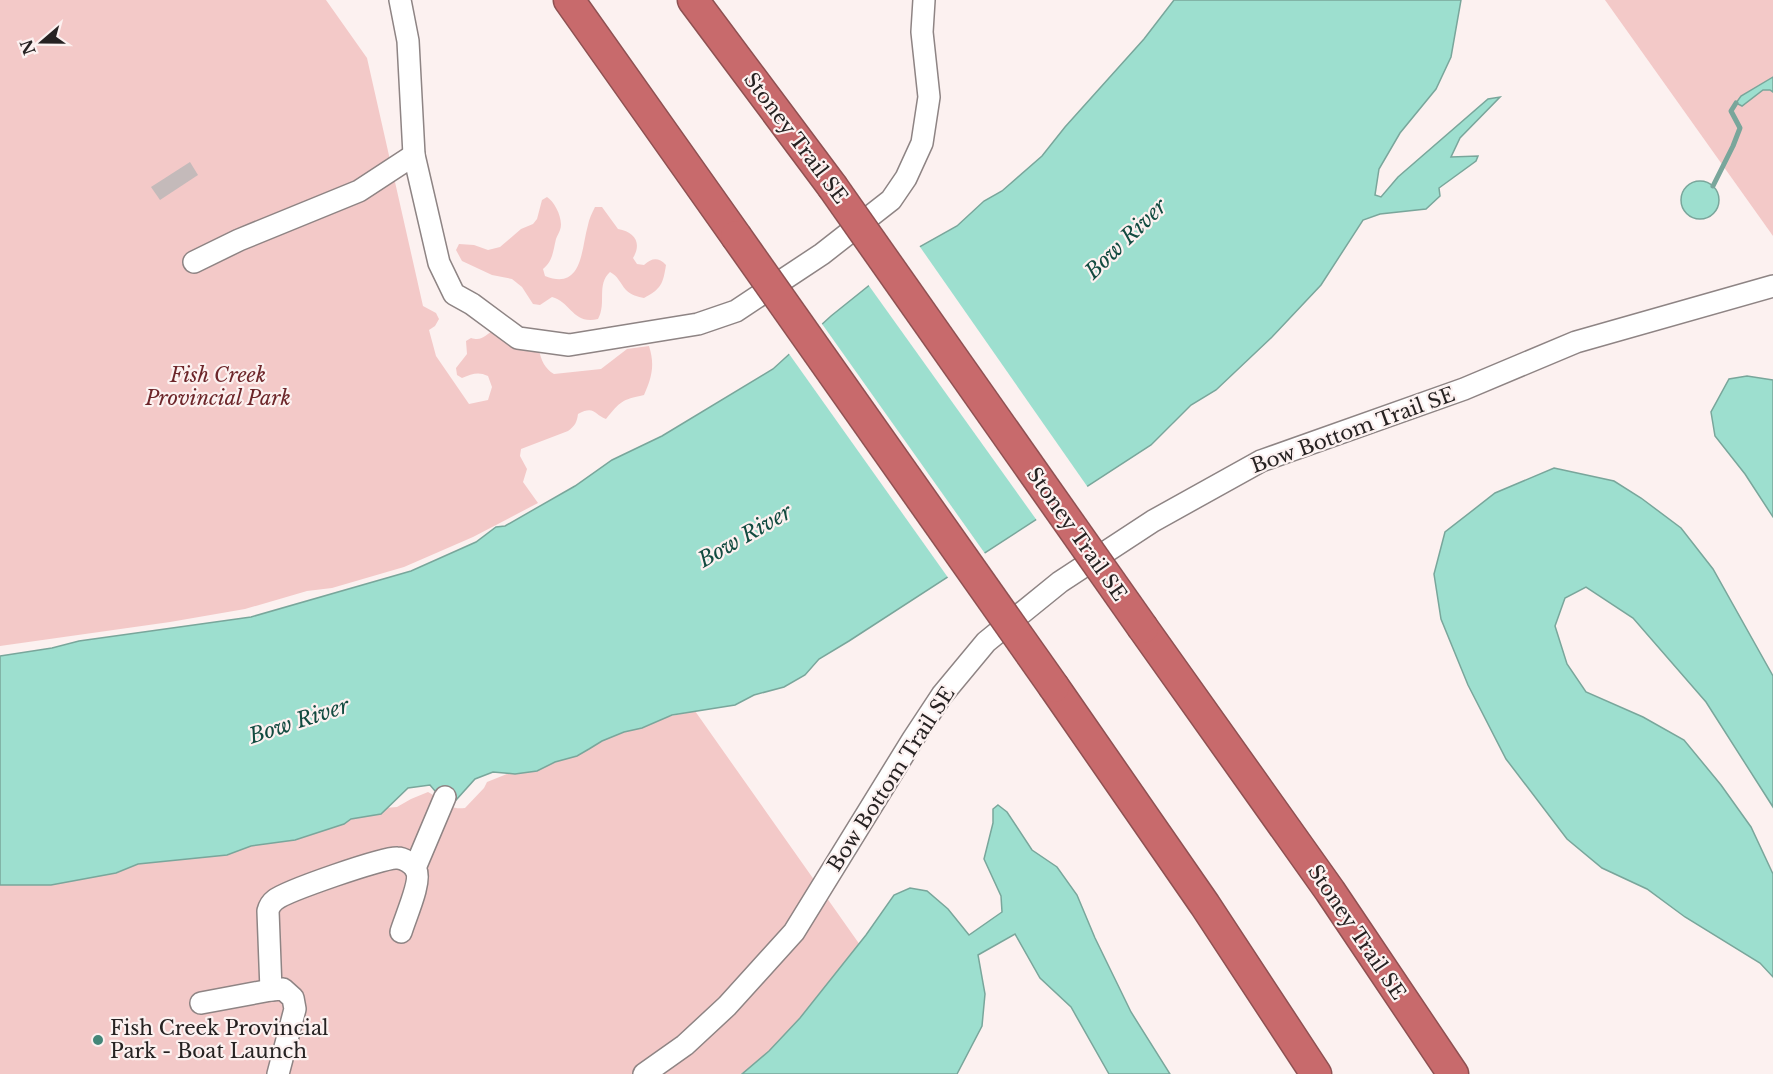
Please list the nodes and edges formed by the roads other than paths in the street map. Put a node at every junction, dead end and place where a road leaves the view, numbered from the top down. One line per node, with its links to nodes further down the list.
1 (400, 0): 5 (street)
2 (569, 0): 15 (highway, bridge)
3 (693, 0): 16 (highway, Stoney Trail SE, bridge)
4 (924, 0): 5 (street)
5 (414, 155): 6 (street)
6 (194, 262)
7 (1773, 286): 14 (street, Bow Bottom Trail SE)
8 (445, 796): 9 (street)
9 (415, 868): 10 (street); 11 (street)
10 (401, 932)
11 (271, 990): 12 (street); 13 (street)
12 (201, 1003)
13 (278, 1074)
14 (644, 1074)
15 (1316, 1074)
16 (1453, 1074)

